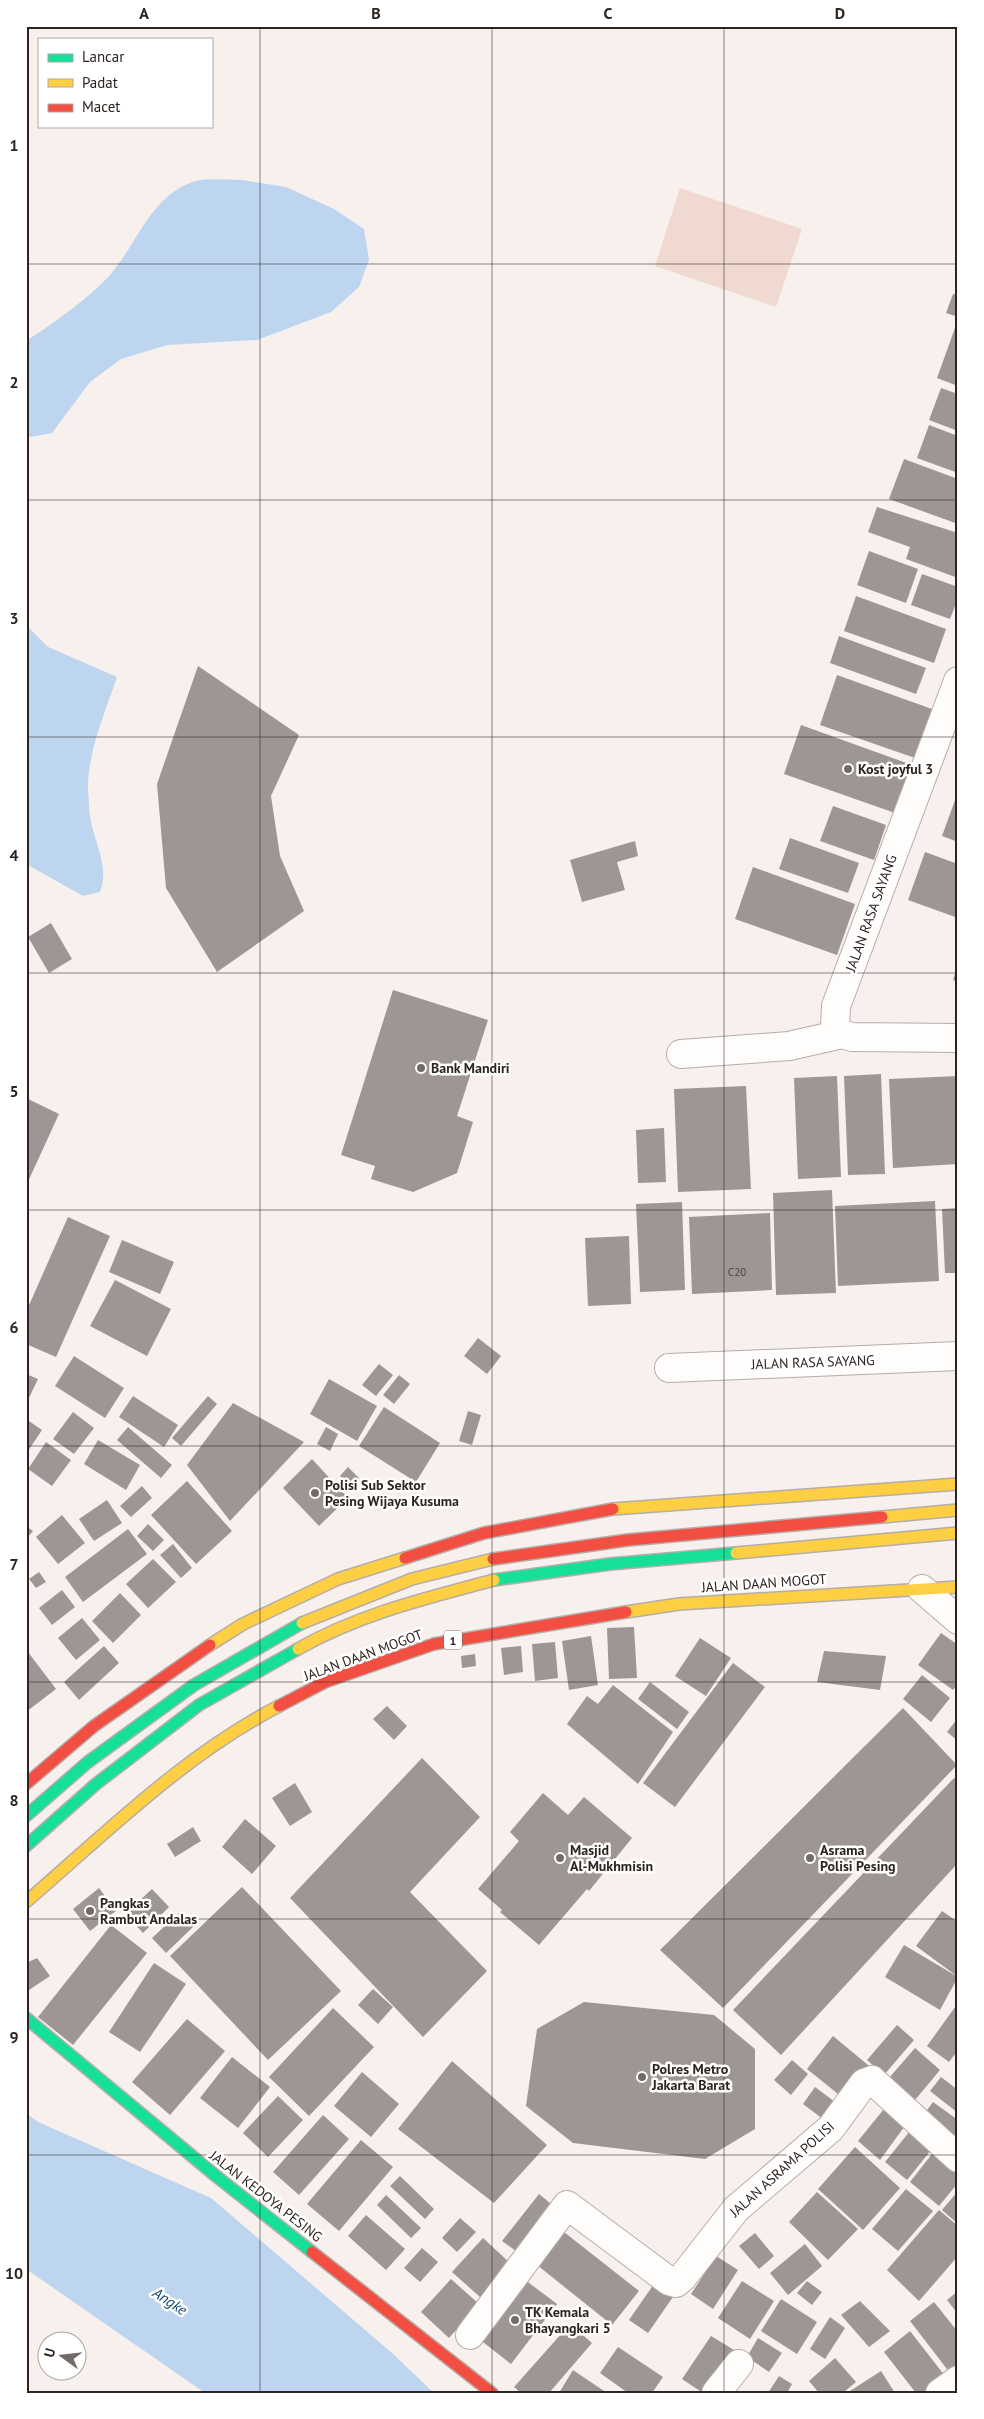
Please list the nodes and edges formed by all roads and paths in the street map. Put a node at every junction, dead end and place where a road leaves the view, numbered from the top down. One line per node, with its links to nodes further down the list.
1 (958, 681): 2 (street, JALAN RASA SAYANG)
2 (842, 1034): 3 (street); 4 (street)
3 (958, 1038)
4 (681, 1054)
5 (958, 1356): 6 (street, JALAN RASA SAYANG)
6 (668, 1368)
7 (958, 1484): 13 (main road)
8 (958, 1510): 14 (main road)
9 (958, 1533): 15 (main road, JALAN DAAN MOGOT)
10 (958, 1587): 11 (main road, JALAN DAAN MOGOT / 1)
11 (922, 1589): 12 (street); 16 (main road, JALAN DAAN MOGOT / 1)
12 (958, 1620)
13 (26, 1784)
14 (26, 1816)
15 (26, 1846)
16 (26, 1902)
17 (26, 2018): 22 (main road, JALAN KEDOYA PESING)
18 (958, 2158): 19 (street, JALAN ASRAMA POLISI)
19 (470, 2335)
20 (740, 2364): 23 (street)
21 (958, 2380): 24 (street)
22 (492, 2393)
23 (716, 2393)
24 (940, 2393)

